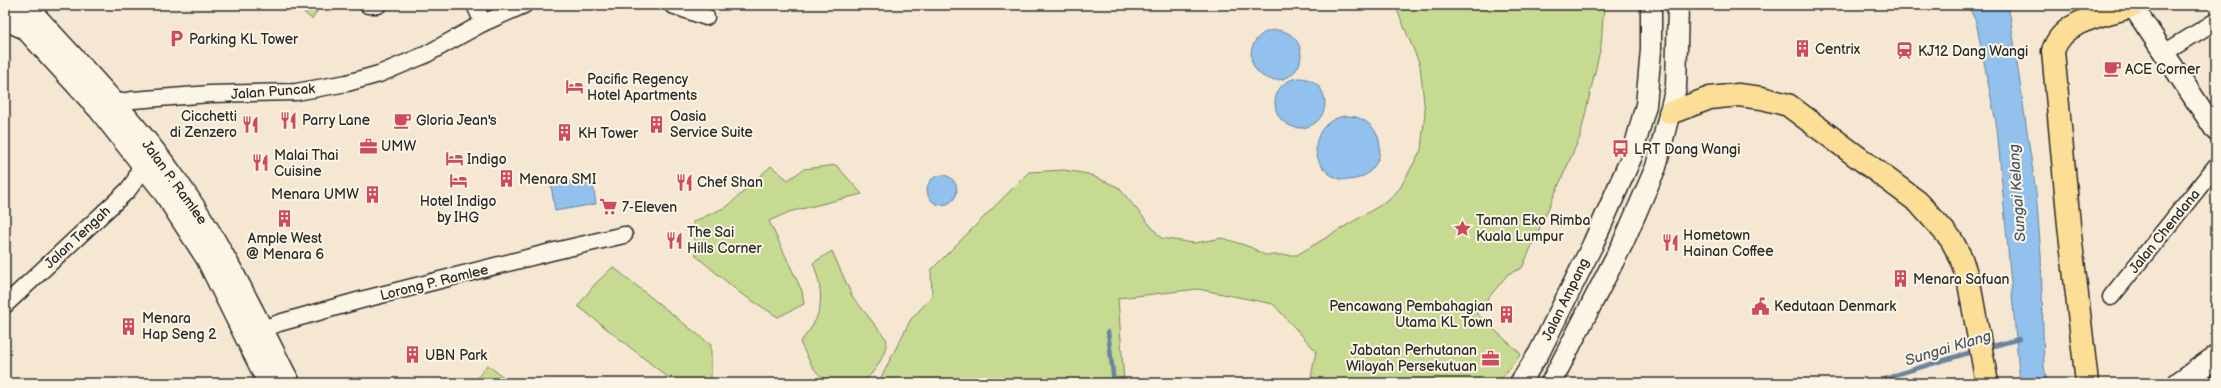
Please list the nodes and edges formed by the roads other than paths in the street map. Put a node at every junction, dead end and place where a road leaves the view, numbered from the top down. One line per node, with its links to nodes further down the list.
1 (26, 5): 16 (street, Jalan P. Ramlee)
2 (368, 5): 3 (street)
3 (378, 5)
4 (475, 5): 14 (street)
5 (524, 5): 14 (street, Jalan Puncak)
6 (672, 5): 11 (street)
7 (1651, 5): 28 (street, Jalan Ampang)
8 (1678, 5): 17 (street, Jalan Ampang)
9 (2132, 6): 15 (street); 31 (highway)
10 (5, 7): 13 (street, Jalan P. Ramlee)
11 (706, 17)
12 (2216, 21): 15 (street)
13 (13, 23): 16 (street, Jalan P. Ramlee)
14 (483, 23): 16 (street, Jalan Puncak)
15 (2164, 53): 18 (street)
16 (106, 106): 19 (street, Jalan P. Ramlee); 24 (street, Jalan P. Ramlee)
17 (1670, 113): 29 (street, Jalan Ampang); 30 (highway)
18 (2216, 131)
19 (142, 162): 23 (street, Jalan Tengah); 24 (street, Jalan P. Ramlee)
20 (2216, 166): 22 (street, Jalan Chendana)
21 (624, 235): 24 (street, Lorong P. Ramlee)
22 (2111, 296)
23 (5, 305)
24 (254, 333): 26 (street, Jalan P. Ramlee); 27 (street, Jalan P. Ramlee)
25 (2216, 357): 32 (main road)
26 (268, 383)
27 (290, 383)
28 (1520, 383)
29 (1551, 383)
30 (1987, 383)
31 (2087, 383)
32 (2179, 383)

